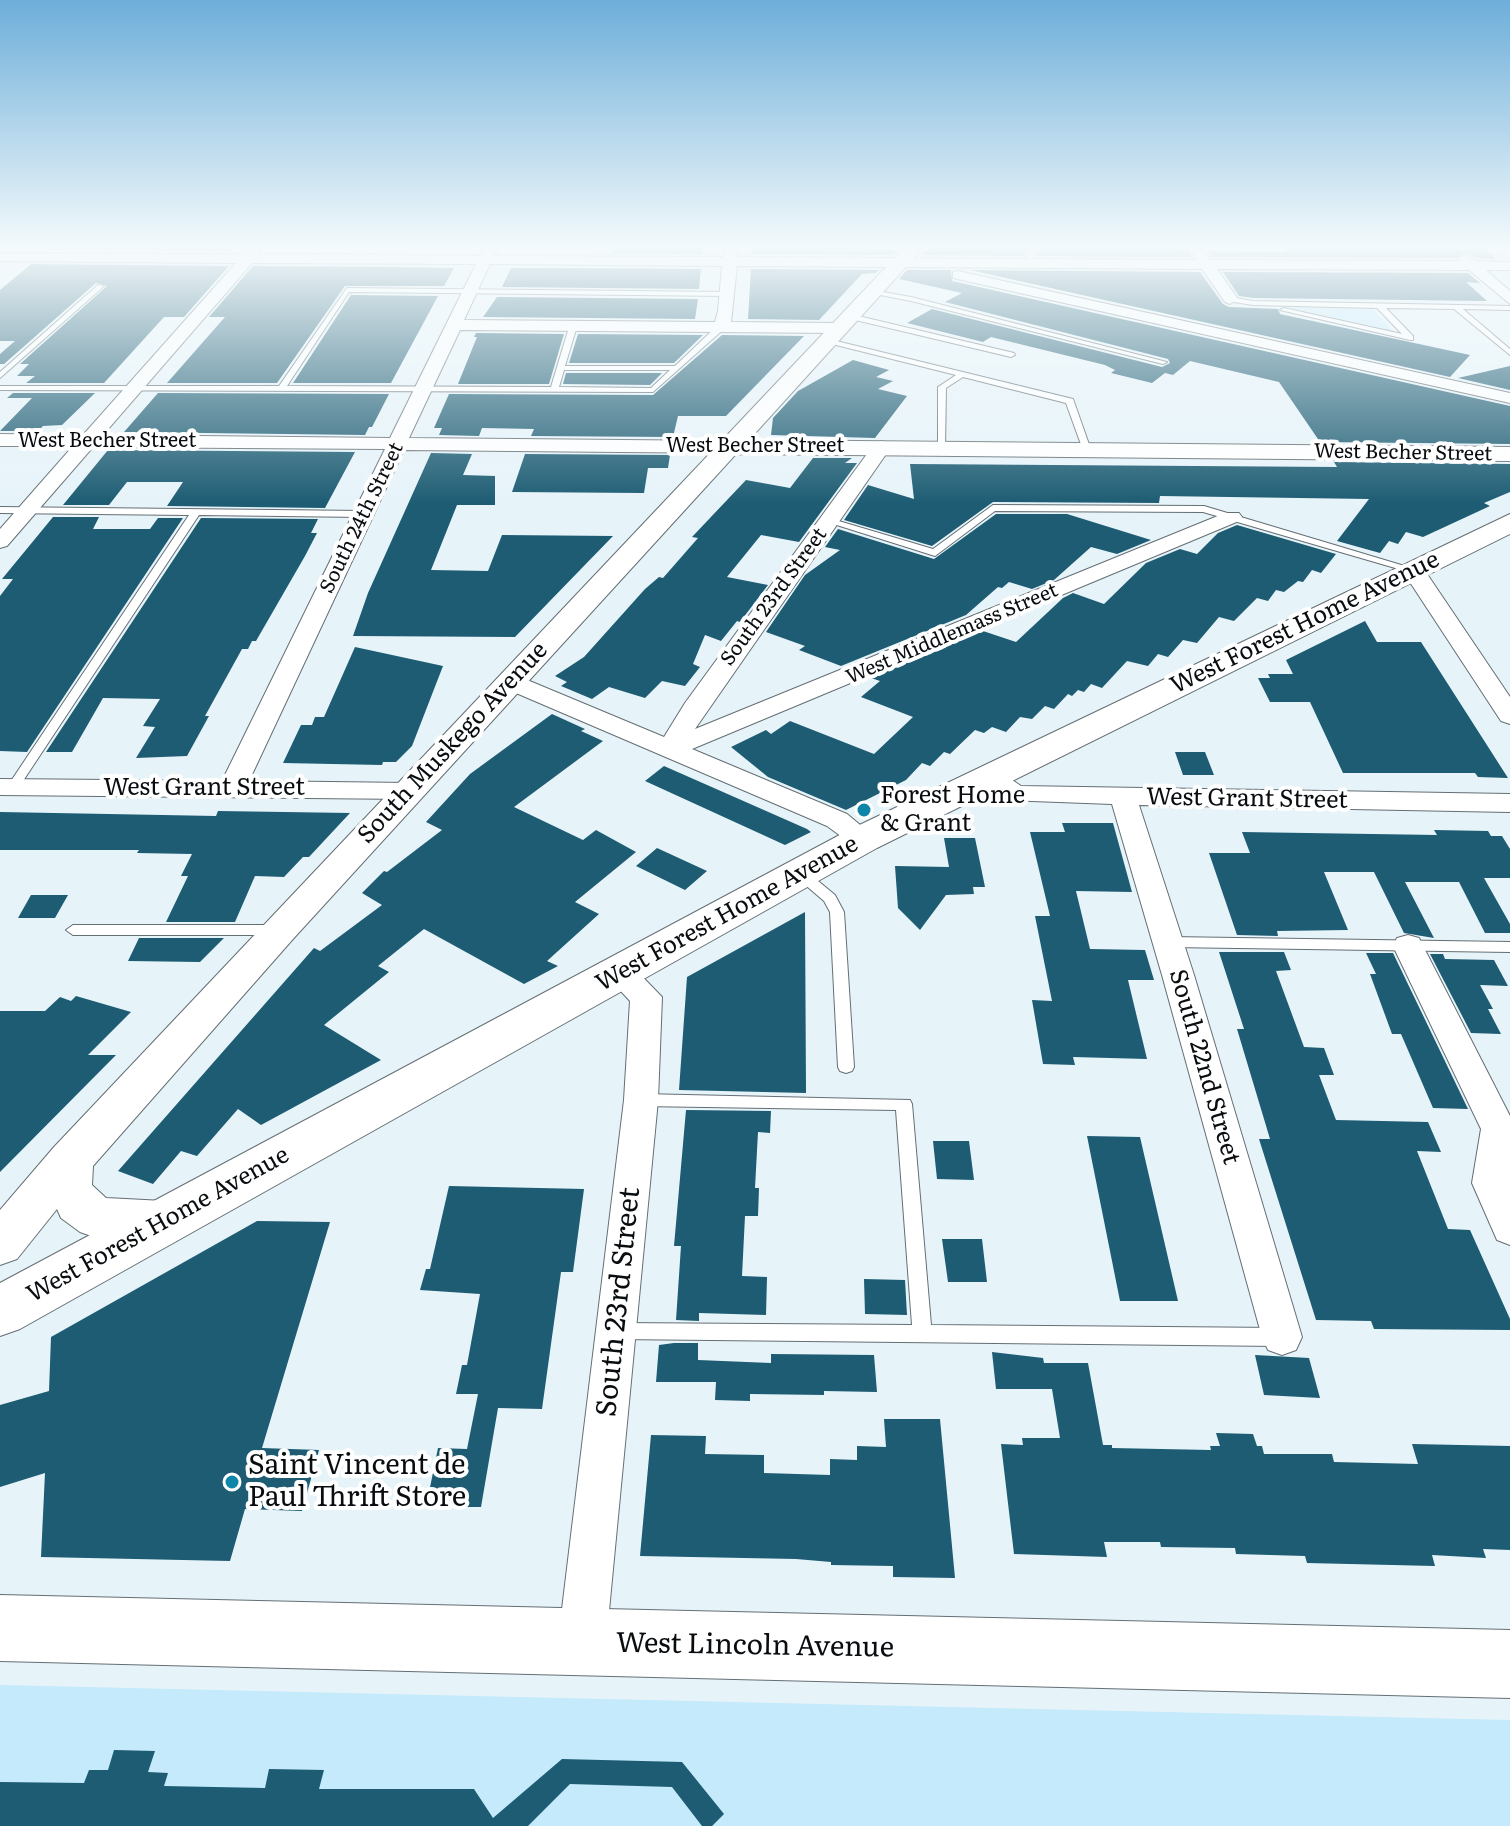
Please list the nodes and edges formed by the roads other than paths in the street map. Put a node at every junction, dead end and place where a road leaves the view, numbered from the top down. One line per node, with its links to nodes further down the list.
1 (48, 333): 21 (lane)
2 (183, 333): 23 (street)
3 (318, 333): 24 (lane)
4 (449, 333): 25 (street, South 24th Street)
5 (571, 333): 18 (lane)
6 (714, 333): 19 (lane)
7 (833, 333): 31 (street, South Muskego Avenue)
8 (852, 333): 20 (lane)
9 (871, 333): 16 (lane)
10 (1049, 333): 17 (lane)
11 (1219, 333): 27 (street)
12 (1389, 333): 13 (lane)
13 (1406, 333)
14 (1487, 333): 15 (lane)
15 (1510, 353)
16 (1011, 355)
17 (1163, 362)
18 (560, 368): 19 (lane); 26 (lane)
19 (677, 368): 26 (lane)
20 (962, 374): 33 (lane); 34 (lane)
21 (0, 376)
22 (0, 388): 23 (lane)
23 (135, 389): 24 (lane); 29 (street)
24 (281, 390): 25 (lane)
25 (422, 390): 26 (lane); 30 (street, South 24th Street)
26 (554, 390)
27 (1510, 398)
28 (0, 440): 29 (street, West Becher Street)
29 (90, 441): 30 (street, West Becher Street); 37 (street)
30 (399, 444): 31 (street, West Becher Street); 39 (street, South 24th Street)
31 (730, 447): 32 (street, West Becher Street); 45 (street, South Muskego Avenue)
32 (882, 447): 33 (street, West Becher Street); 41 (street, South 23rd Street)
33 (941, 448): 34 (street, West Becher Street)
34 (1087, 450): 35 (street, West Becher Street)
35 (1510, 454)
36 (0, 510): 37 (lane)
37 (28, 511): 38 (lane); 43 (street)
38 (196, 512): 39 (lane); 49 (lane)
39 (364, 514): 50 (street, South 24th Street)
40 (1232, 517): 41 (lane); 44 (lane); 47 (street, West Middlemass Street)
41 (829, 521): 47 (street, South 23rd Street)
42 (1510, 523): 44 (main road, West Forest Home Avenue)
43 (0, 542)
44 (1413, 570): 46 (street); 48 (main road, West Forest Home Avenue)
45 (511, 682): 47 (street); 51 (street, South Muskego Avenue)
46 (1510, 716)
47 (671, 748): 54 (street)
48 (990, 777): 52 (street, West Grant Street); 54 (main road, West Forest Home Avenue)
49 (6, 787): 50 (street, West Grant Street)
50 (232, 788): 51 (street, West Grant Street)
51 (409, 791): 57 (street, South Muskego Avenue)
52 (1123, 797): 53 (street, West Grant Street); 58 (street, South 22nd Street)
53 (1510, 803)
54 (863, 839): 55 (main road, West Forest Home Avenue)
55 (801, 873): 61 (main road, West Forest Home Avenue); 62 (lane)
56 (73, 930): 57 (lane)
57 (279, 930): 64 (street, South Muskego Avenue)
58 (1169, 942): 59 (lane); 71 (street, South 22nd Street)
59 (1408, 946): 60 (lane); 67 (street)
60 (1510, 947)
61 (620, 973): 63 (street, South 23rd Street); 65 (main road, West Forest Home Avenue)
62 (846, 1067)
63 (641, 1100): 69 (street, South 23rd Street); 70 (lane)
64 (70, 1160): 65 (street); 66 (street, South Muskego Avenue)
65 (164, 1221): 68 (main road, West Forest Home Avenue)
66 (5, 1229)
67 (1510, 1229)
68 (0, 1311)
69 (616, 1331): 70 (lane); 73 (street, South 23rd Street)
70 (922, 1335): 71 (lane)
71 (1282, 1337)
72 (0, 1628): 73 (main road, West Lincoln Avenue)
73 (582, 1642): 74 (main road, West Lincoln Avenue)
74 (1510, 1664)

